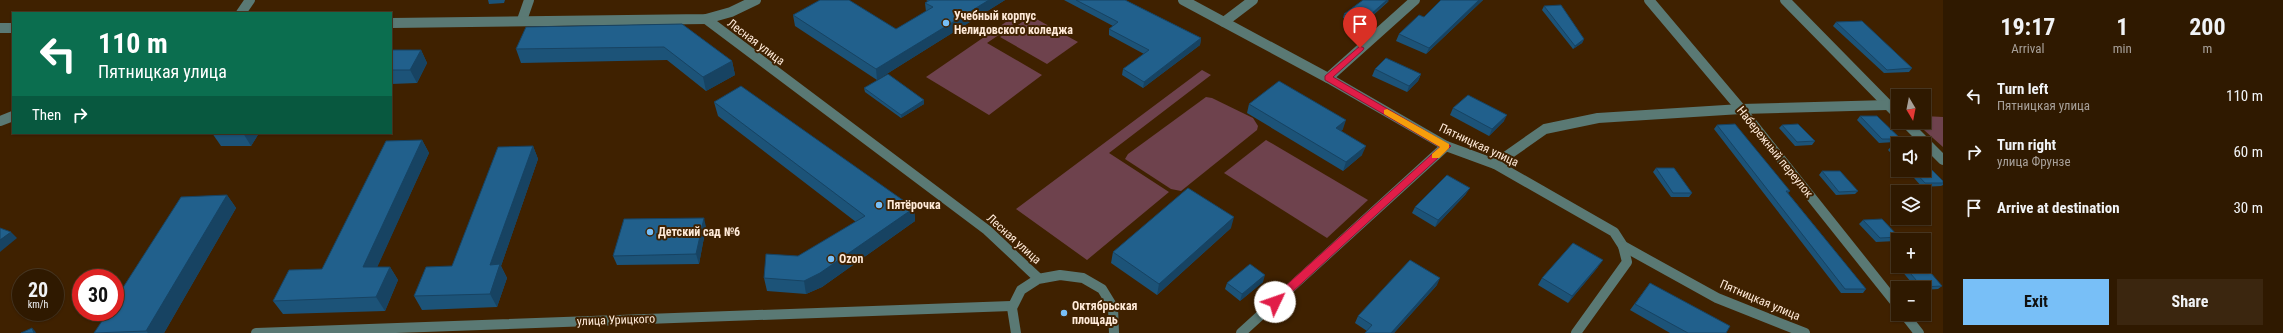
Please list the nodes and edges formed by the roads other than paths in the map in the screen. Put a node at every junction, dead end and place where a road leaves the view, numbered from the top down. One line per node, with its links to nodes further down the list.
1 (250, 0): 9 (street)
2 (529, 0): 11 (street)
3 (756, 0): 10 (street)
4 (1183, 0): 12 (street, Пятницкая улица)
5 (1253, 0): 12 (street)
6 (1415, 0): 16 (street)
7 (1649, 0): 19 (street, Набережный переулок)
8 (1785, 0): 17 (street)
9 (242, 12)
10 (706, 19): 11 (street); 27 (street, Лесная улица)
11 (522, 20): 13 (street)
12 (1224, 22): 16 (street, Пятницкая улица)
13 (392, 23)
14 (0, 28): 15 (street)
15 (12, 28)
16 (1328, 78): 23 (street, Пятницкая улица)
17 (1888, 105): 18 (street); 19 (street)
18 (1891, 108)
19 (1741, 109): 25 (street); 28 (street, Набережный переулок)
20 (12, 116): 21 (street)
21 (0, 121)
22 (1912, 129): 24 (street)
23 (1446, 146): 25 (street, Пятницкая улица); 34 (street)
24 (1943, 160)
25 (1495, 164): 26 (street, Пятницкая улица)
26 (1623, 246): 35 (street); 36 (street, Пятницкая улица)
27 (1038, 278): 29 (street); 33 (street)
28 (1891, 297)
29 (1011, 306): 31 (street, улица Урицкого); 32 (street)
30 (1910, 321): 37 (street)
31 (256, 333)
32 (1016, 333)
33 (1114, 333)
34 (1240, 333)
35 (1576, 333)
36 (1805, 333)
37 (1919, 333)

